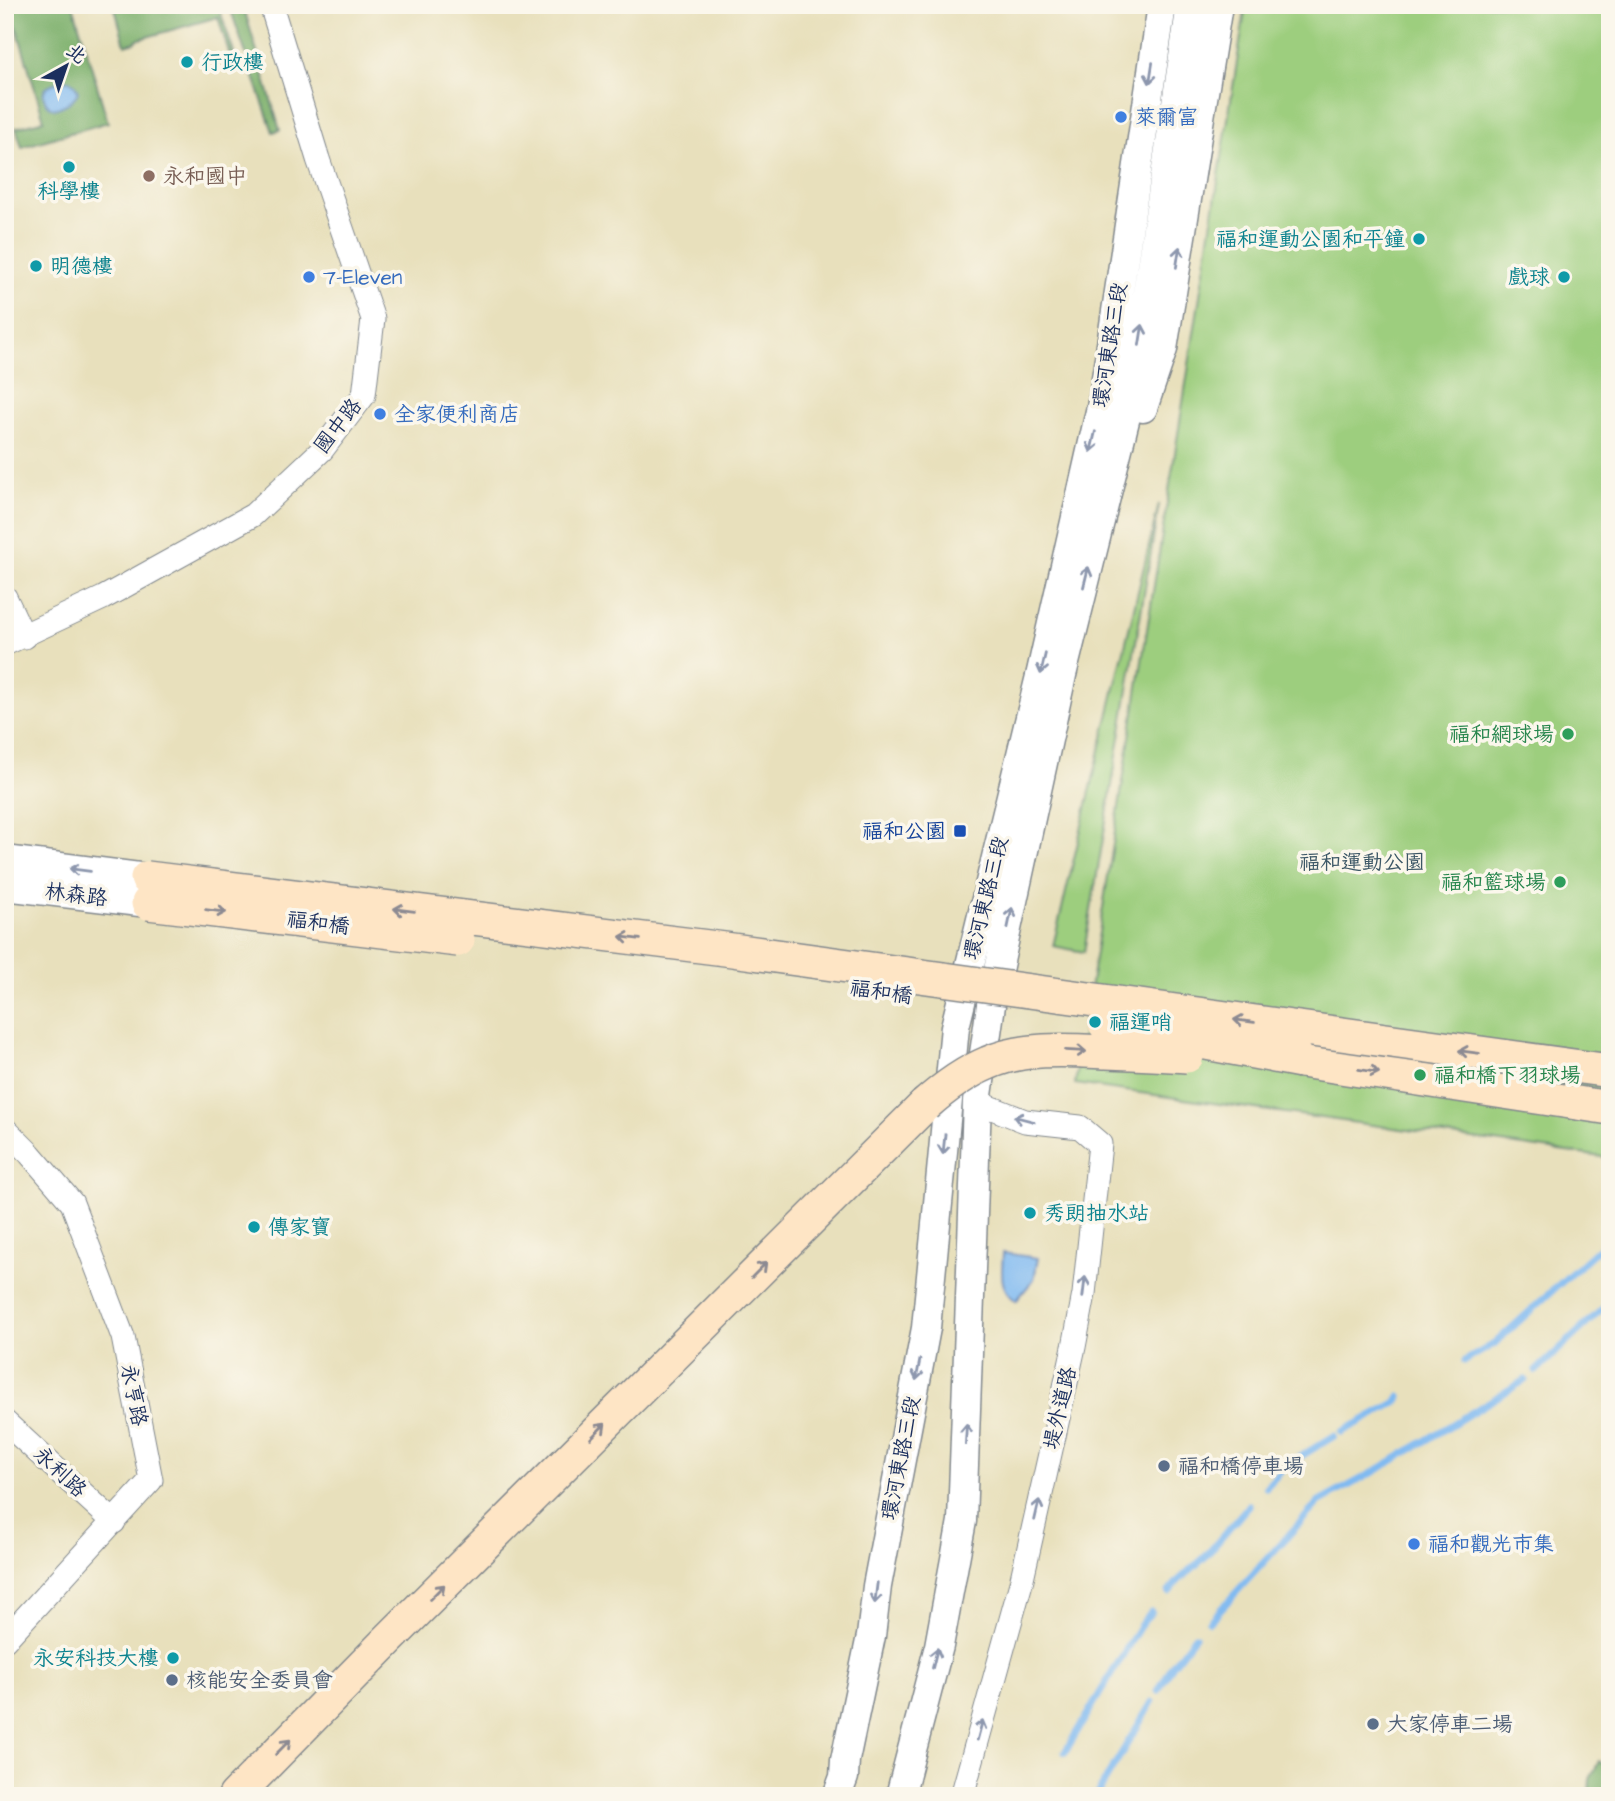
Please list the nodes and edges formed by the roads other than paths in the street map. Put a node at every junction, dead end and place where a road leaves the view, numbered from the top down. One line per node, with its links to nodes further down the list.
1 (271, 5): 7 (street, 國中路)
2 (1162, 5): 20 (street, 環河東路三段, one-way to 20)
3 (1191, 5): 5 (street, 環河東路三段, one-way to 3)
4 (1217, 5): 5 (street, one-way to 4)
5 (1094, 545): 13 (street, 環河東路三段, one-way to 5)
6 (5, 597): 7 (street)
7 (15, 640)
8 (5, 860): 10 (street, 林森路, one-way to 8)
9 (5, 886): 10 (street, 林森路)
10 (148, 891): 11 (main road, 福和橋, one-way to 11, bridge); 12 (main road, 福和橋, one-way to 10, bridge)
11 (1301, 1061): 14 (main road, 福和橋, one-way to 14); 19 (main road, one-way to 11, bridge)
12 (1610, 1071)
13 (978, 1102): 21 (street, 環河東路三段, one-way to 13); 22 (street, 堤外道路, one-way to 13)
14 (1610, 1108)
15 (5, 1129): 17 (street, 永亨路)
16 (5, 1422): 17 (street, 永利路)
17 (114, 1522): 18 (street, 永亨路)
18 (5, 1640)
19 (235, 1796)
20 (837, 1796)
21 (900, 1796)
22 (962, 1796)

